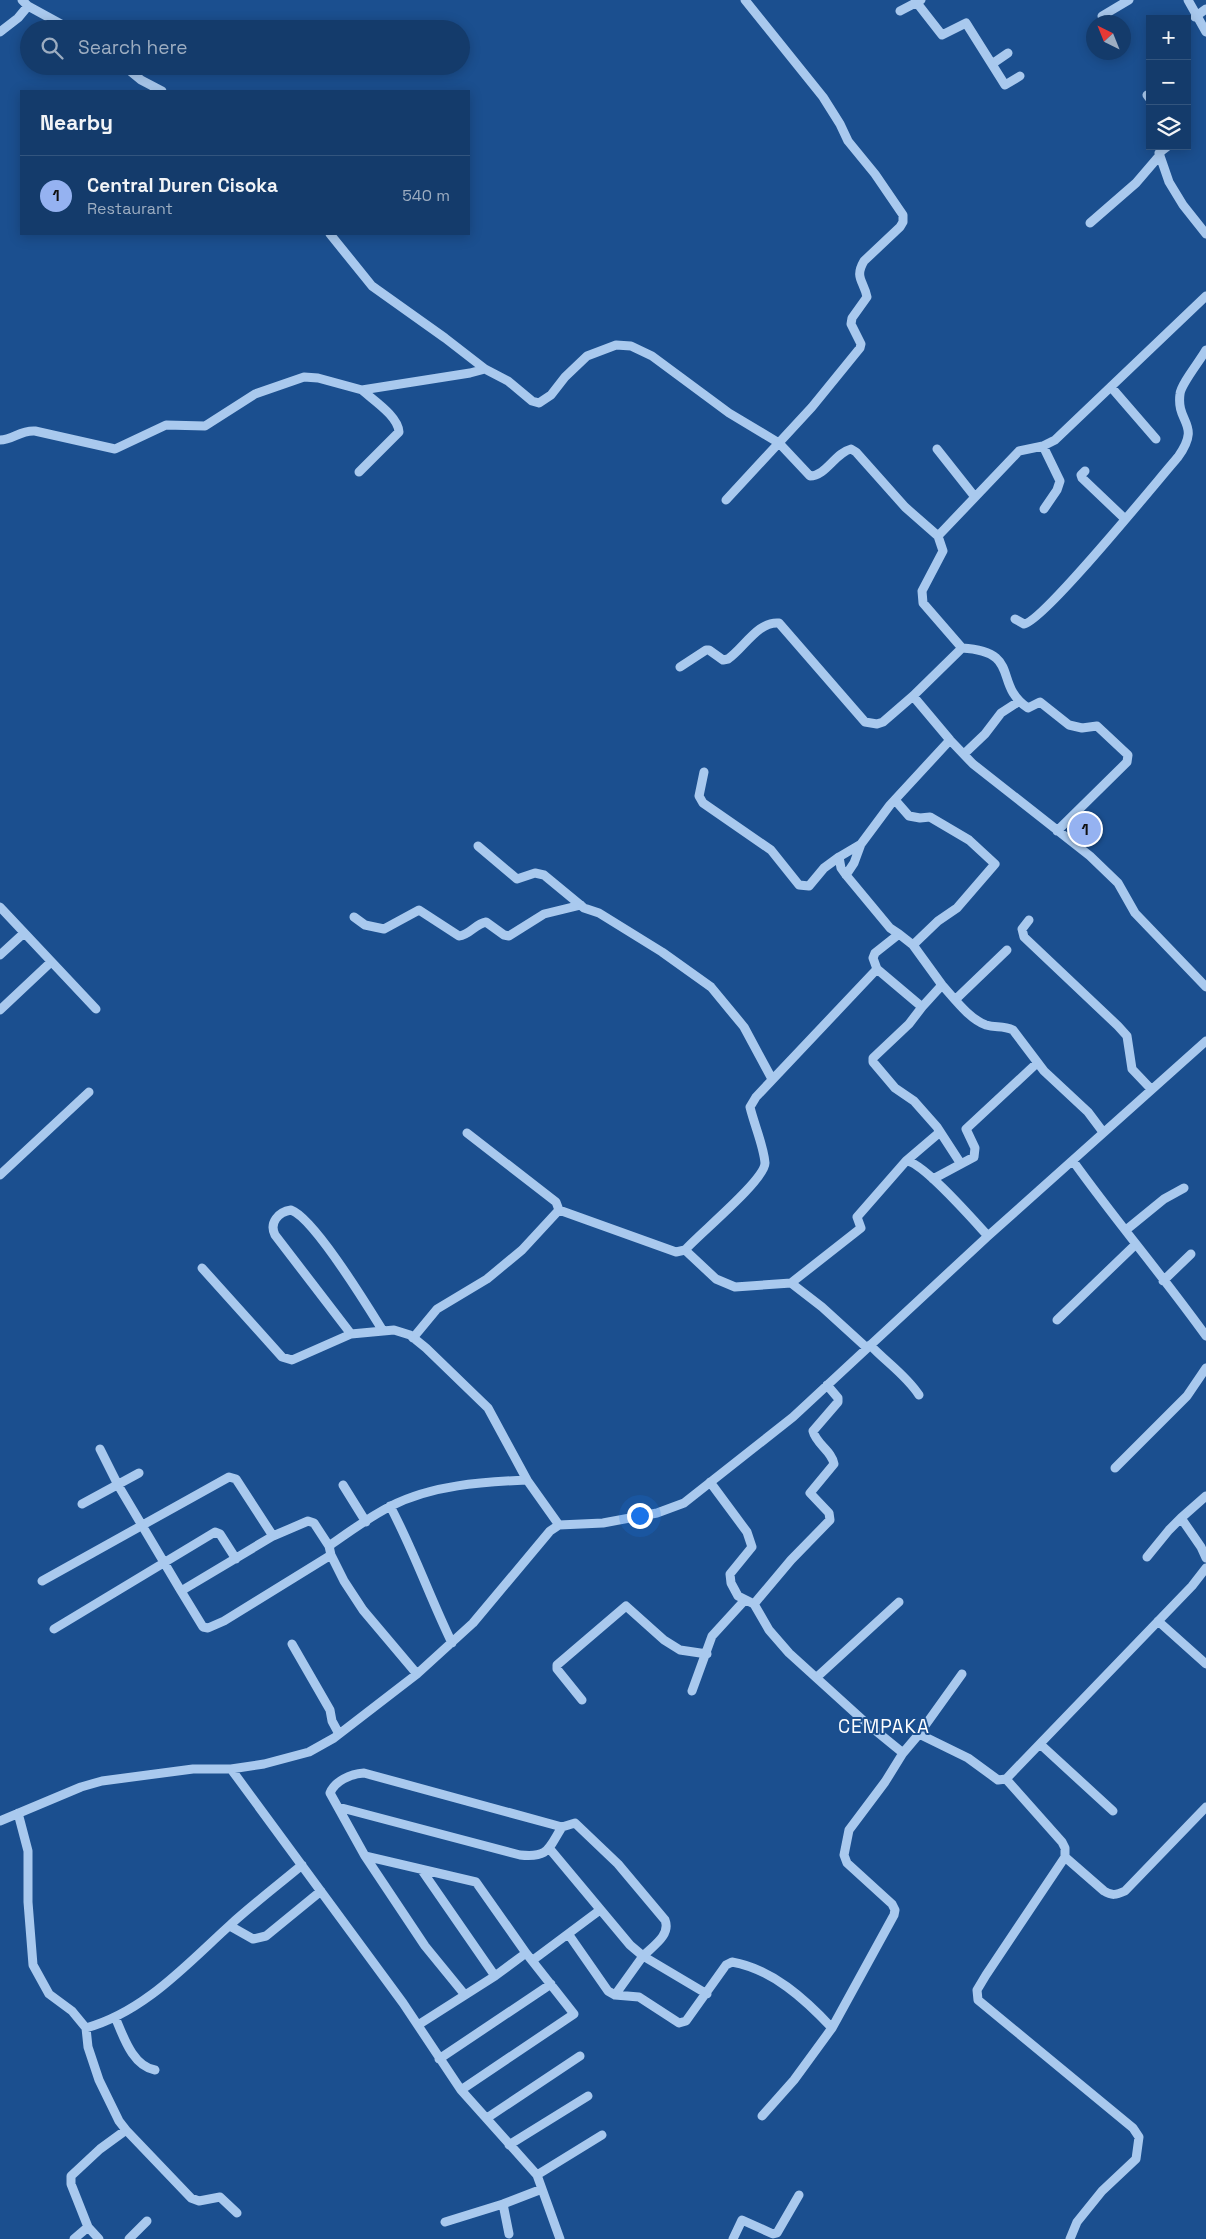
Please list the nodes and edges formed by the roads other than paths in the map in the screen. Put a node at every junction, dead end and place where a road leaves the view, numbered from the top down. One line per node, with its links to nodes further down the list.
1 (745, 0): 30 (street)
2 (1129, 0): 8 (street)
3 (1188, 0): 9 (street)
4 (919, 1): 7 (street); 14 (street)
5 (25, 3): 10 (street); 11 (street)
6 (1206, 9): 9 (street)
7 (900, 11)
8 (1104, 15)
9 (1195, 17): 12 (street)
10 (54, 20)
11 (0, 32)
12 (1206, 32)
13 (1008, 53): 14 (street)
14 (992, 64): 16 (street)
15 (135, 75): 17 (street)
16 (1020, 76)
17 (160, 90)
18 (1163, 150): 19 (street)
19 (1160, 155): 20 (street); 21 (street)
20 (1090, 223)
21 (1206, 234)
22 (331, 235): 25 (street)
23 (1205, 299): 26 (street)
24 (1206, 350): 38 (street)
25 (484, 368): 27 (street); 30 (street)
26 (1111, 387): 28 (street); 31 (street)
27 (362, 390): 29 (street); 34 (street)
28 (1156, 439)
29 (0, 440)
30 (778, 444): 36 (street); 39 (street)
31 (1043, 446): 35 (street); 37 (street)
32 (938, 449): 35 (street)
33 (1084, 471): 38 (street)
34 (359, 472)
35 (975, 497): 39 (street)
36 (726, 500)
37 (1044, 509)
38 (1124, 518): 40 (street)
39 (938, 536): 41 (street)
40 (1015, 619)
41 (962, 648): 43 (street); 44 (street)
42 (680, 667): 43 (street)
43 (913, 696): 45 (street)
44 (1018, 702): 46 (street); 49 (street)
45 (950, 740): 46 (street); 48 (street)
46 (964, 754): 49 (street)
47 (704, 772): 52 (street)
48 (895, 800): 50 (street); 60 (street)
49 (1057, 831): 66 (street)
50 (861, 844): 52 (street); 53 (street)
51 (478, 846): 54 (street)
52 (839, 857): 53 (street)
53 (846, 875): 59 (street)
54 (581, 906): 56 (street); 73 (street)
55 (0, 907): 58 (street)
56 (354, 918)
57 (1029, 920): 74 (street)
58 (24, 932): 62 (street); 63 (street)
59 (899, 934): 60 (street); 64 (street)
60 (913, 945): 65 (street)
61 (1007, 950): 67 (street)
62 (0, 955)
63 (51, 962): 69 (street); 70 (street)
64 (877, 969): 68 (street); 73 (street)
65 (942, 985): 67 (street); 68 (street)
66 (1206, 987)
67 (956, 999): 72 (street)
68 (922, 1006): 76 (street)
69 (96, 1009)
70 (0, 1010)
71 (1206, 1041): 74 (street)
72 (1038, 1063): 77 (street); 81 (street)
73 (772, 1079): 89 (street)
74 (1151, 1089): 77 (street)
75 (89, 1092): 82 (street)
76 (940, 1132): 79 (street); 81 (street)
77 (1103, 1132): 80 (street)
78 (467, 1133): 85 (street)
79 (906, 1161): 83 (street); 93 (street)
80 (1074, 1161): 86 (street); 87 (street)
81 (961, 1164): 83 (street)
82 (0, 1175)
83 (933, 1179): 87 (street)
84 (1184, 1188): 86 (street)
85 (559, 1210): 89 (street); 98 (street)
86 (1126, 1230): 88 (street)
87 (988, 1236): 99 (street)
88 (1136, 1244): 92 (street); 94 (street)
89 (684, 1250): 93 (street)
90 (1192, 1254): 92 (street)
91 (202, 1268): 96 (street)
92 (1164, 1281): 97 (street)
93 (791, 1283): 99 (street)
94 (1057, 1320)
95 (383, 1331): 96 (street); 96 (street); 98 (street)
96 (351, 1334)
97 (1206, 1336)
98 (413, 1338): 106 (street)
99 (868, 1346): 101 (street); 102 (street)
100 (1206, 1368): 104 (street)
101 (827, 1386): 107 (street); 128 (street)
102 (918, 1395)
103 (100, 1449): 108 (street)
104 (1115, 1468)
105 (139, 1473): 108 (street)
106 (527, 1480): 112 (street); 116 (street)
107 (710, 1482): 116 (street); 126 (street)
108 (118, 1485): 111 (street); 115 (street)
109 (343, 1485): 114 (street)
110 (1206, 1496): 113 (street)
111 (82, 1504)
112 (390, 1506): 114 (street); 131 (street)
113 (1181, 1518): 119 (street); 120 (street)
114 (366, 1522): 118 (street)
115 (142, 1524): 117 (street); 122 (street); 124 (street)
116 (559, 1525): 131 (street)
117 (273, 1536): 118 (street); 121 (street)
118 (330, 1550): 125 (street); 135 (street)
119 (1148, 1557)
120 (1206, 1558)
121 (236, 1559): 122 (street); 125 (street)
122 (165, 1564): 125 (street); 130 (street)
123 (1206, 1568): 129 (street)
124 (42, 1581)
125 (181, 1591)
126 (744, 1600): 128 (street); 133 (street)
127 (899, 1602): 137 (street)
128 (754, 1604): 137 (street)
129 (1158, 1620): 134 (street); 142 (street)
130 (54, 1629)
131 (452, 1643): 135 (street)
132 (292, 1644): 140 (street)
133 (707, 1654): 138 (street); 139 (street)
134 (1206, 1664)
135 (417, 1674): 140 (street)
136 (962, 1674): 141 (street)
137 (817, 1677): 143 (street)
138 (692, 1691)
139 (582, 1700)
140 (339, 1734): 144 (street)
141 (919, 1734): 143 (street); 145 (street)
142 (1040, 1744): 145 (street); 148 (street)
143 (903, 1753): 172 (street)
144 (231, 1769): 149 (street); 155 (street)
145 (1006, 1779): 154 (street)
146 (338, 1807): 151 (street); 152 (street); 153 (street)
147 (1206, 1807): 154 (street)
148 (1113, 1811)
149 (18, 1813): 150 (street); 171 (street)
150 (0, 1821)
151 (562, 1827): 152 (street); 162 (street)
152 (549, 1848): 158 (street)
153 (365, 1856): 156 (street); 167 (street)
154 (1065, 1857): 197 (street)
155 (302, 1865): 157 (street); 159 (street)
156 (421, 1869): 161 (street); 164 (street)
157 (321, 1891): 159 (street); 170 (street)
158 (600, 1910): 160 (street); 162 (street)
159 (230, 1926): 169 (street)
160 (569, 1935): 163 (street); 168 (street)
161 (526, 1953): 163 (street); 164 (street)
162 (644, 1956): 166 (street); 168 (street)
163 (533, 1960): 165 (street)
164 (495, 1976): 167 (street)
165 (551, 1984): 174 (street); 176 (street)
166 (707, 1994): 168 (street); 172 (street)
167 (465, 1995): 170 (street)
168 (615, 1995)
169 (115, 2017): 171 (street); 175 (street)
170 (418, 2025): 174 (street)
171 (86, 2028): 180 (street)
172 (832, 2028): 178 (street)
173 (580, 2056): 179 (street)
174 (440, 2059): 176 (street)
175 (155, 2070)
176 (461, 2090): 179 (street)
177 (588, 2096): 182 (street)
178 (762, 2116)
179 (487, 2118): 182 (street)
180 (126, 2130): 187 (street); 190 (street)
181 (602, 2135): 183 (street)
182 (509, 2145): 183 (street)
183 (537, 2175): 184 (street)
184 (542, 2189): 186 (street); 195 (street)
185 (798, 2195): 196 (street)
186 (503, 2204): 189 (street); 191 (street)
187 (237, 2213)
188 (147, 2221): 194 (street)
189 (445, 2222)
190 (88, 2227): 192 (street); 193 (street)
191 (509, 2234)
192 (74, 2239)
193 (100, 2239)
194 (129, 2239)
195 (560, 2239)
196 (733, 2239)
197 (1070, 2239)

